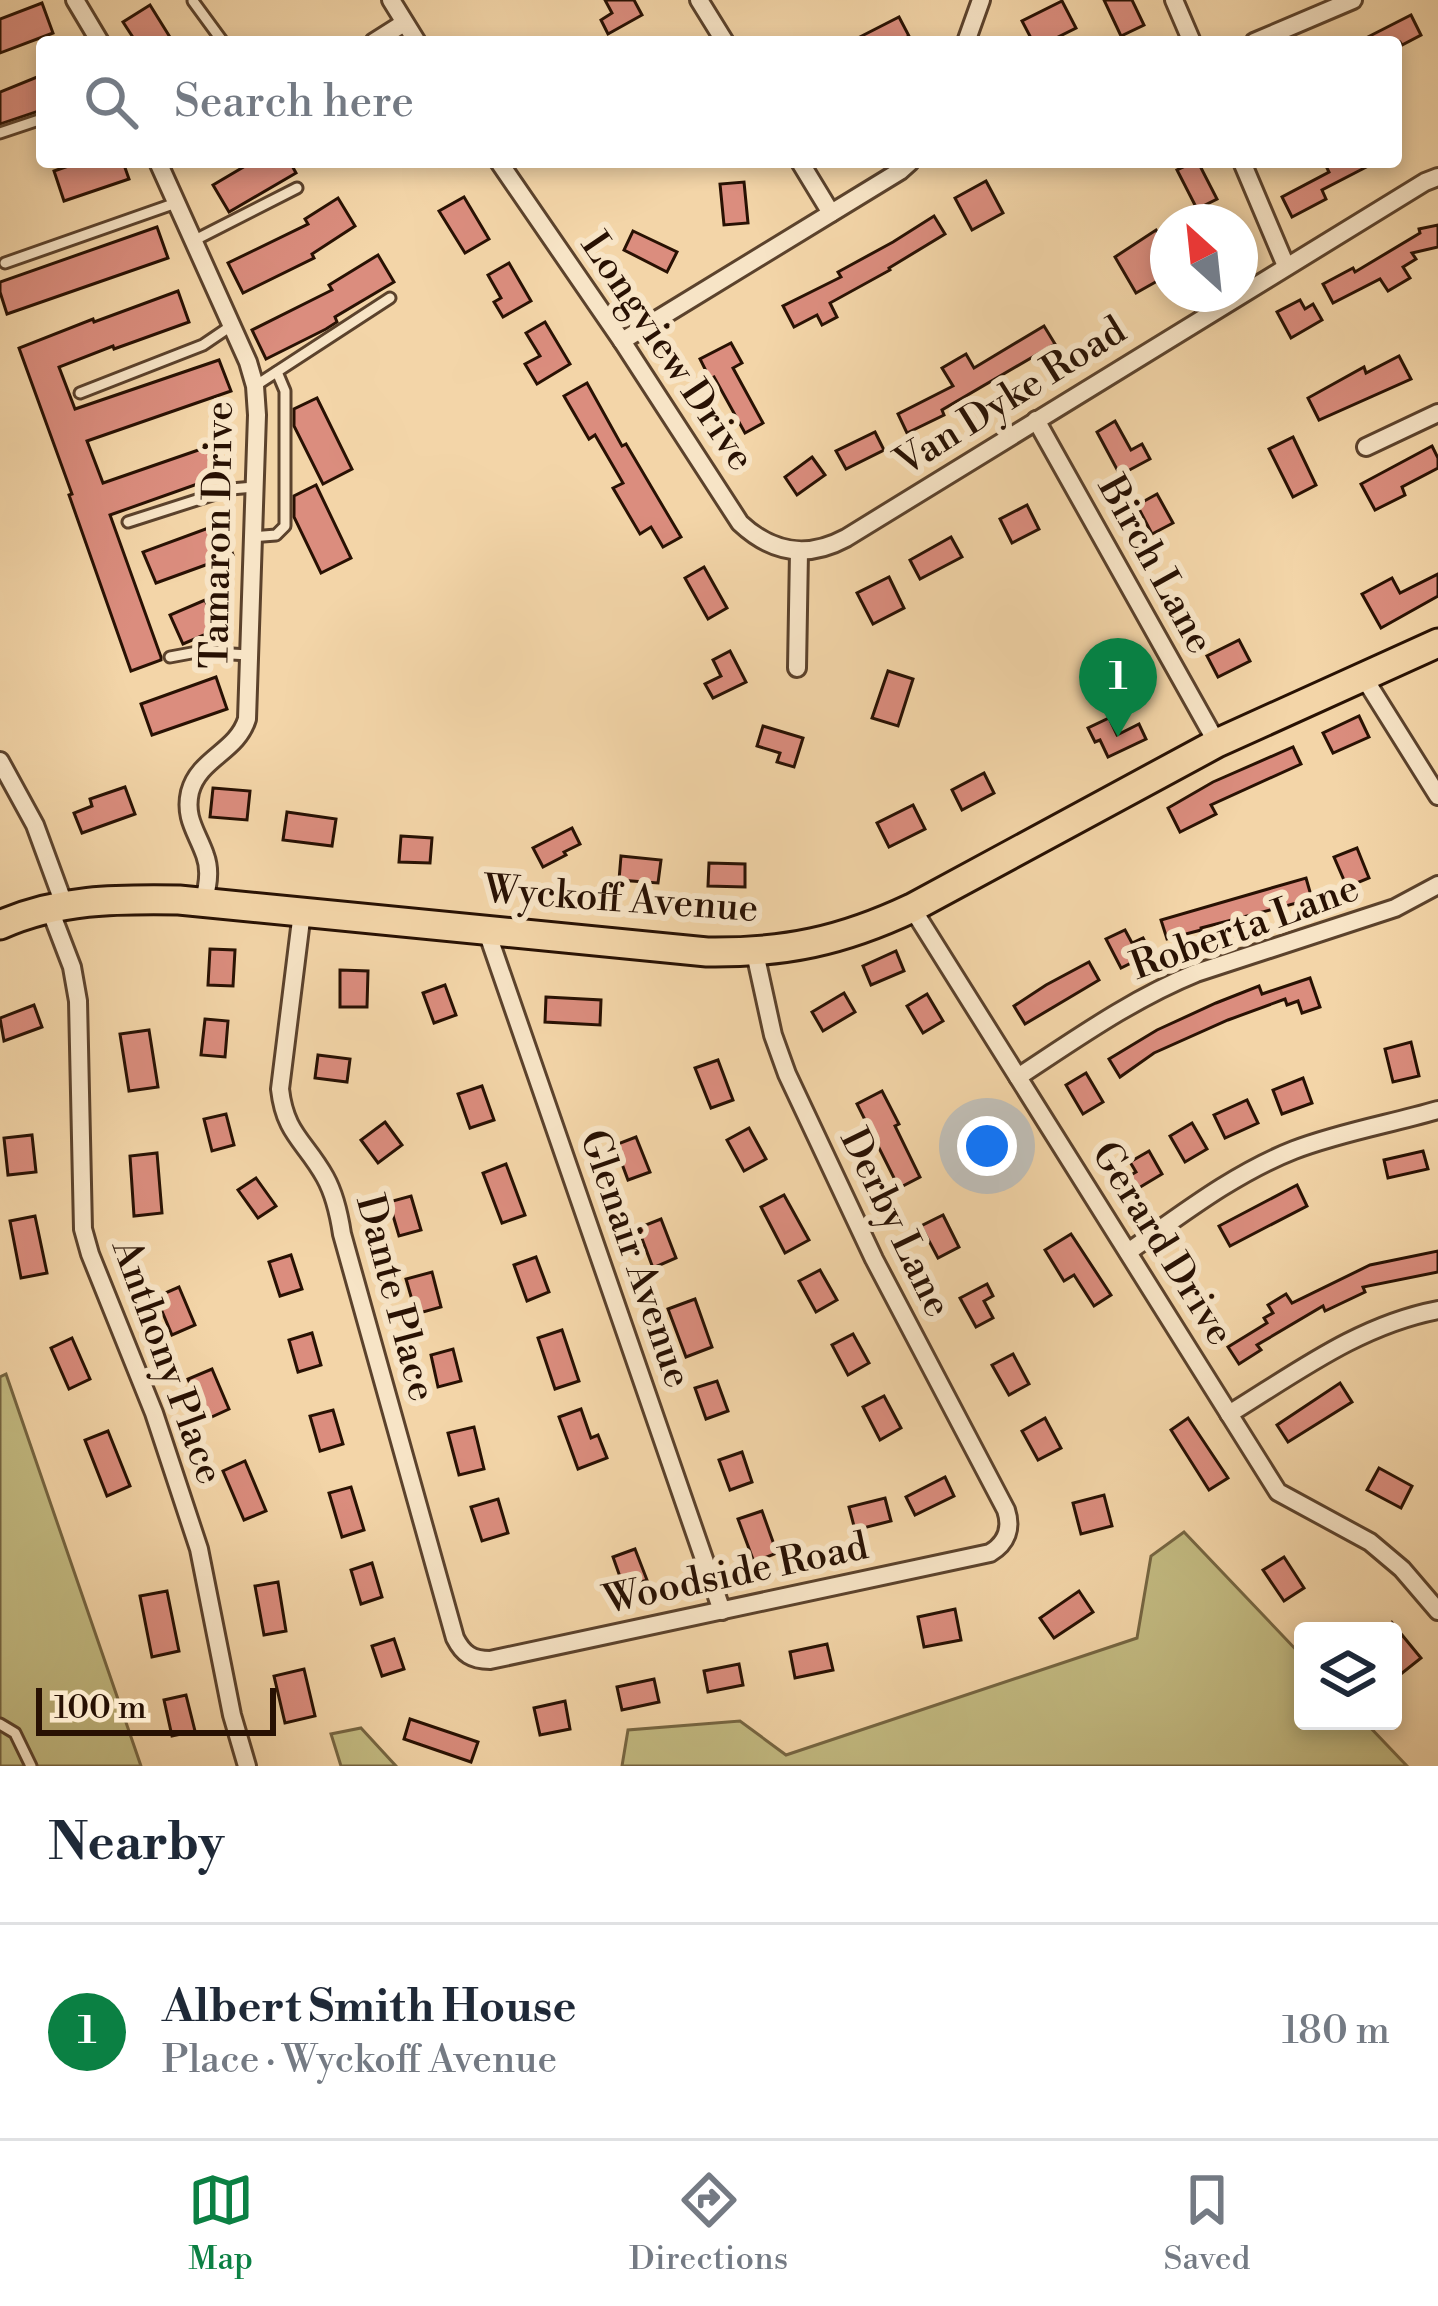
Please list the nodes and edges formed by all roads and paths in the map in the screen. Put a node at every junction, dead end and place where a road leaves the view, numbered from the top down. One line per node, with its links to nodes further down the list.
1 (76, 0): 9 (street)
2 (392, 0): 8 (street)
3 (699, 0): 13 (street)
4 (981, 0): 14 (street)
5 (1174, 0): 15 (street)
6 (1353, 0): 16 (street)
7 (193, 1): 10 (lane)
8 (404, 23): 11 (street); 12 (street)
9 (97, 36)
10 (219, 36)
11 (383, 36)
12 (413, 36)
13 (721, 36)
14 (968, 36)
15 (1189, 36)
16 (1268, 36)
17 (36, 121): 18 (lane)
18 (0, 134)
19 (160, 168): 26 (street, Tamaron Drive)
20 (504, 168): 33 (street, Longview Drive)
21 (804, 168): 27 (street)
22 (901, 168): 27 (street)
23 (1245, 168): 30 (street)
24 (1438, 177): 30 (street, Van Dyke Road)
25 (297, 188): 28 (lane)
26 (176, 202): 28 (street, Tamaron Drive); 29 (lane)
27 (831, 213): 33 (street)
28 (193, 242): 32 (street, Tamaron Drive)
29 (5, 263)
30 (1286, 266): 38 (street, Van Dyke Road)
31 (390, 298): 34 (lane)
32 (231, 326): 35 (street, Tamaron Drive); 36 (lane)
33 (622, 341): 43 (street, Longview Drive)
34 (277, 372): 35 (lane); 42 (lane)
35 (256, 386): 40 (street, Tamaron Drive)
36 (80, 393)
37 (1438, 413): 39 (street)
38 (1036, 420): 43 (street, Van Dyke Road); 49 (street, Birch Lane)
39 (1366, 447)
40 (254, 487): 41 (lane); 42 (street, Tamaron Drive)
41 (128, 522)
42 (252, 537): 45 (street, Tamaron Drive)
43 (800, 552): 47 (street)
44 (1438, 643): 48 (main road, Wyckoff Avenue)
45 (249, 655): 46 (lane); 53 (street, Tamaron Drive)
46 (170, 657)
47 (797, 668)
48 (1364, 676): 49 (main road, Wyckoff Avenue); 51 (street)
49 (1217, 743): 55 (main road, Wyckoff Avenue)
50 (0, 761): 54 (street, Anthony Place)
51 (1438, 796)
52 (1438, 885): 60 (street, Roberta Lane)
53 (203, 902): 54 (main road, Wyckoff Avenue); 56 (main road, Wyckoff Avenue)
54 (56, 905): 57 (main road, Wyckoff Avenue); 71 (street, Anthony Place)
55 (912, 908): 59 (main road, Wyckoff Avenue); 60 (street, Gerard Drive)
56 (302, 912): 58 (main road, Wyckoff Avenue); 68 (street, Dante Place)
57 (0, 926)
58 (486, 929): 59 (main road, Wyckoff Avenue); 66 (street, Glenair Avenue)
59 (755, 953): 65 (street, Derby Lane)
60 (1018, 1077): 62 (street, Gerard Drive)
61 (1438, 1110): 62 (street)
62 (1128, 1252): 64 (street, Gerard Drive)
63 (1438, 1310): 64 (street)
64 (1229, 1414): 67 (street, Gerard Drive)
65 (1006, 1510): 66 (street, Woodside Road)
66 (722, 1611): 68 (street, Woodside Road)
67 (1438, 1611)
68 (455, 1638)
69 (0, 1724): 70 (lane)
70 (31, 1766)
71 (247, 1766)

